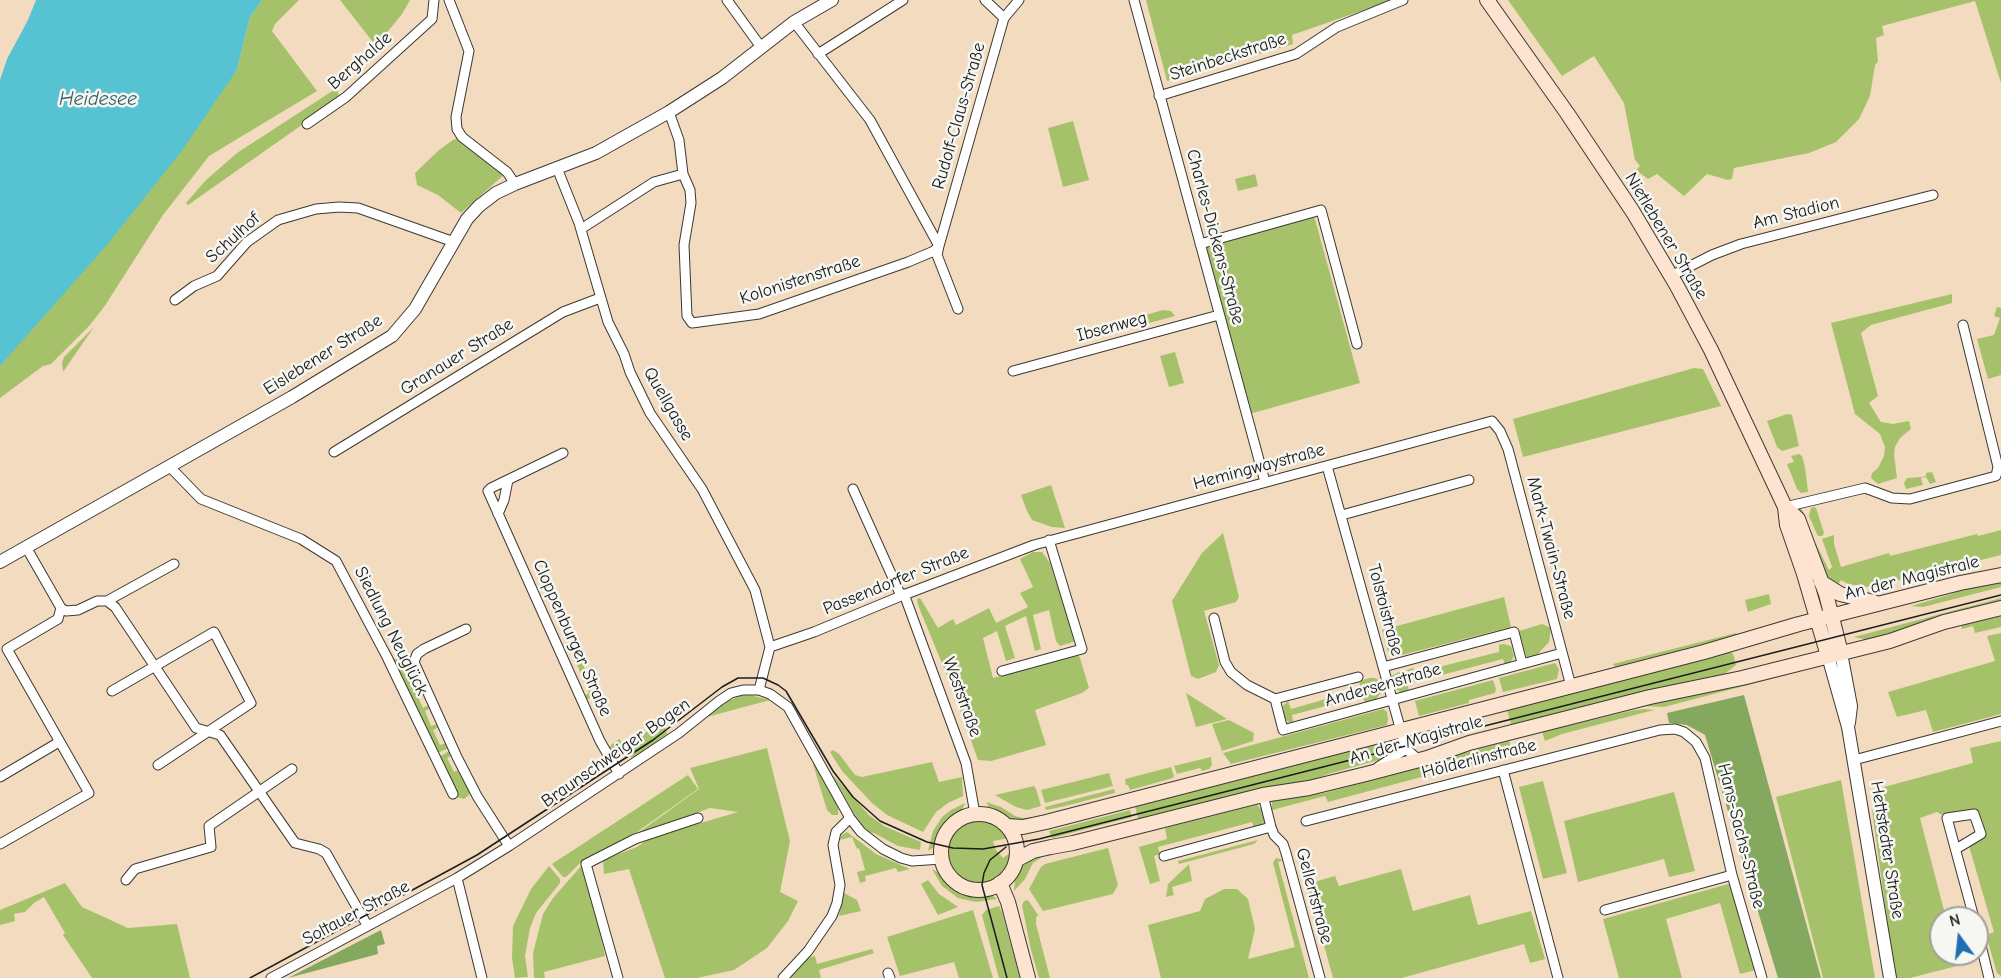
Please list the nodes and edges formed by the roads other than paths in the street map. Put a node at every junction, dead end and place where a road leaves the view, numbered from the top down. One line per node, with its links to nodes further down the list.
1 (434, 0): 12 (street)
2 (727, 0): 14 (street)
3 (832, 0): 13 (street, Eislebener Straße)
4 (903, 0): 15 (street)
5 (985, 0): 11 (street)
6 (1019, 0): 11 (street, Rudolf-Claus-Straße)
7 (1134, 0): 16 (street, Charles-Dickens-Straße)
8 (1403, 0): 16 (street, Steinbeckstraße)
9 (1487, 0): 27 (main road, Nietlebener Straße)
10 (449, 1): 12 (street, Berghalde); 21 (street)
11 (1004, 18): 26 (street, Rudolf-Claus-Straße)
12 (432, 19): 18 (street, Berghalde)
13 (794, 22): 14 (street, Eislebener Straße); 15 (street)
14 (761, 47): 17 (street, Eislebener Straße)
15 (818, 54): 26 (street)
16 (1159, 96): 25 (street, Charles-Dickens-Straße)
17 (669, 112): 19 (street, Eislebener Straße); 20 (street)
18 (307, 124)
19 (557, 168): 21 (street, Eislebener Straße); 23 (street, Quellgasse)
20 (683, 174): 23 (street); 26 (street, Kolonistenstraße)
21 (515, 184): 24 (street, Eislebener Straße)
22 (1933, 195): 27 (street, Am Stadion)
23 (580, 226): 28 (street, Quellgasse)
24 (454, 242): 29 (street, Schulhof); 39 (street, Eislebener Straße)
25 (1200, 243): 31 (street, Charles-Dickens-Straße); 33 (street)
26 (939, 246): 30 (street)
27 (1671, 276): 44 (main road, Nietlebener Straße)
28 (600, 298): 36 (street, Granauer Straße); 63 (street, Quellgasse)
29 (176, 300)
30 (958, 309)
31 (1219, 315): 34 (street, Ibsenweg); 42 (street, Charles-Dickens-Straße)
32 (1963, 325): 44 (street)
33 (1356, 344)
34 (1013, 371)
35 (1492, 421): 38 (street, Hemingwaystraße); 64 (street, Mark-Twain-Straße)
36 (334, 452)
37 (563, 453): 40 (street, Cloppenburger Straße)
38 (1328, 465): 42 (street, Hemingwaystraße); 46 (street, Tolstoistraße)
39 (170, 466): 49 (street, Eislebener Straße); 91 (street, Siedlung Neuglück)
40 (508, 480): 45 (street); 45 (street, Cloppenburger Straße)
41 (1469, 480): 46 (street)
42 (1265, 482): 47 (street, Hemingwaystraße)
43 (853, 489): 54 (street, Weststraße)
44 (1785, 507): 53 (main road, Nietlebener Straße); 60 (main road, Nietlebener Straße)
45 (498, 514): 87 (street, Cloppenburger Straße)
46 (1342, 515): 68 (street, Tolstoistraße)
47 (1050, 540): 48 (street, Hemingwaystraße); 69 (street)
48 (1034, 545): 54 (street, Passendorfer Straße)
49 (26, 547): 50 (street, Eislebener Straße); 57 (street)
50 (0, 562)
51 (174, 564): 55 (street)
52 (2001, 575): 56 (main road, An der Magistrale)
53 (1821, 582): 56 (main road); 60 (main road, Nietlebener Straße)
54 (902, 595): 63 (street, Passendorfer Straße); 93 (street, Weststraße)
55 (107, 601): 57 (street); 67 (street)
56 (1876, 604): 60 (main road, An der Magistrale); 62 (main road)
57 (61, 608): 80 (street)
58 (2001, 608): 65 (main road, An der Magistrale)
59 (1214, 618): 74 (street)
60 (1824, 618): 62 (main road, An der Magistrale); 65 (main road); 71 (main road, An der Magistrale)
61 (466, 629): 100 (street, Siedlung Neuglück)
62 (1835, 632): 65 (main road, An der Magistrale)
63 (770, 647): 72 (street)
64 (1562, 653): 66 (street, Andersenstraße); 71 (street, Mark-Twain-Straße)
65 (1834, 654): 82 (main road, An der Magistrale); 83 (street, Hettstedter Straße)
66 (1522, 663): 68 (street, Andersenstraße); 75 (street, Andersenstraße)
67 (154, 666): 73 (street); 79 (street); 79 (street)
68 (1383, 667): 75 (street, Tolstoistraße)
69 (1002, 671)
70 (1358, 677): 74 (street, Andersenstraße)
71 (1571, 686): 77 (main road, An der Magistrale)
72 (759, 690): 87 (street, Braunschweiger Bogen); 95 (street)
73 (112, 691)
74 (1275, 699): 75 (street, Andersenstraße)
75 (1392, 699): 77 (street, Tolstoistraße)
76 (2001, 721): 83 (street)
77 (1400, 729): 81 (street, Tolstoistraße); 97 (main road, An der Magistrale)
78 (1660, 730): 86 (street, Hölderlinstraße); 105 (street, Hans-Sachs-Straße)
79 (208, 732): 84 (street); 90 (street)
80 (59, 742): 89 (street); 99 (street)
81 (1406, 749): 82 (street); 88 (street)
82 (1419, 760): 88 (main road, An der Magistrale)
83 (1854, 760): 120 (street, Hettstedter Straße)
84 (158, 765)
85 (292, 769): 90 (street)
86 (1503, 770): 96 (street, Hölderlinstraße); 118 (street)
87 (619, 774): 100 (street, Braunschweiger Bogen)
88 (1366, 774): 92 (main road, An der Magistrale)
89 (0, 777)
90 (260, 792): 107 (street); 111 (street)
91 (453, 794)
92 (1263, 795): 98 (street, Gellertstraße); 104 (main road, An der Magistrale)
93 (975, 814): 97 (main road); 103 (main road)
94 (698, 818): 114 (street)
95 (850, 818): 103 (street); 115 (street)
96 (1306, 821)
97 (1007, 826): 104 (main road)
98 (1271, 827): 102 (street); 117 (street, Gellertstraße)
99 (0, 844)
100 (509, 846): 106 (street, Braunschweiger Bogen)
101 (1956, 849): 109 (street)
102 (1164, 856)
103 (942, 860): 108 (main road)
104 (1016, 860): 108 (main road)
105 (1732, 875): 110 (street); 119 (street, Hans-Sachs-Straße)
106 (457, 878): 111 (street, Soltauer Straße); 113 (street)
107 (126, 880)
108 (1000, 884): 116 (main road)
109 (1971, 906)
110 (1605, 910)
111 (367, 926): 112 (street, Soltauer Straße)
112 (271, 978)
113 (482, 978)
114 (618, 978)
115 (783, 978)
116 (1028, 978)
117 (1320, 978)
118 (1558, 978)
119 (1762, 978)
120 (1890, 978)

